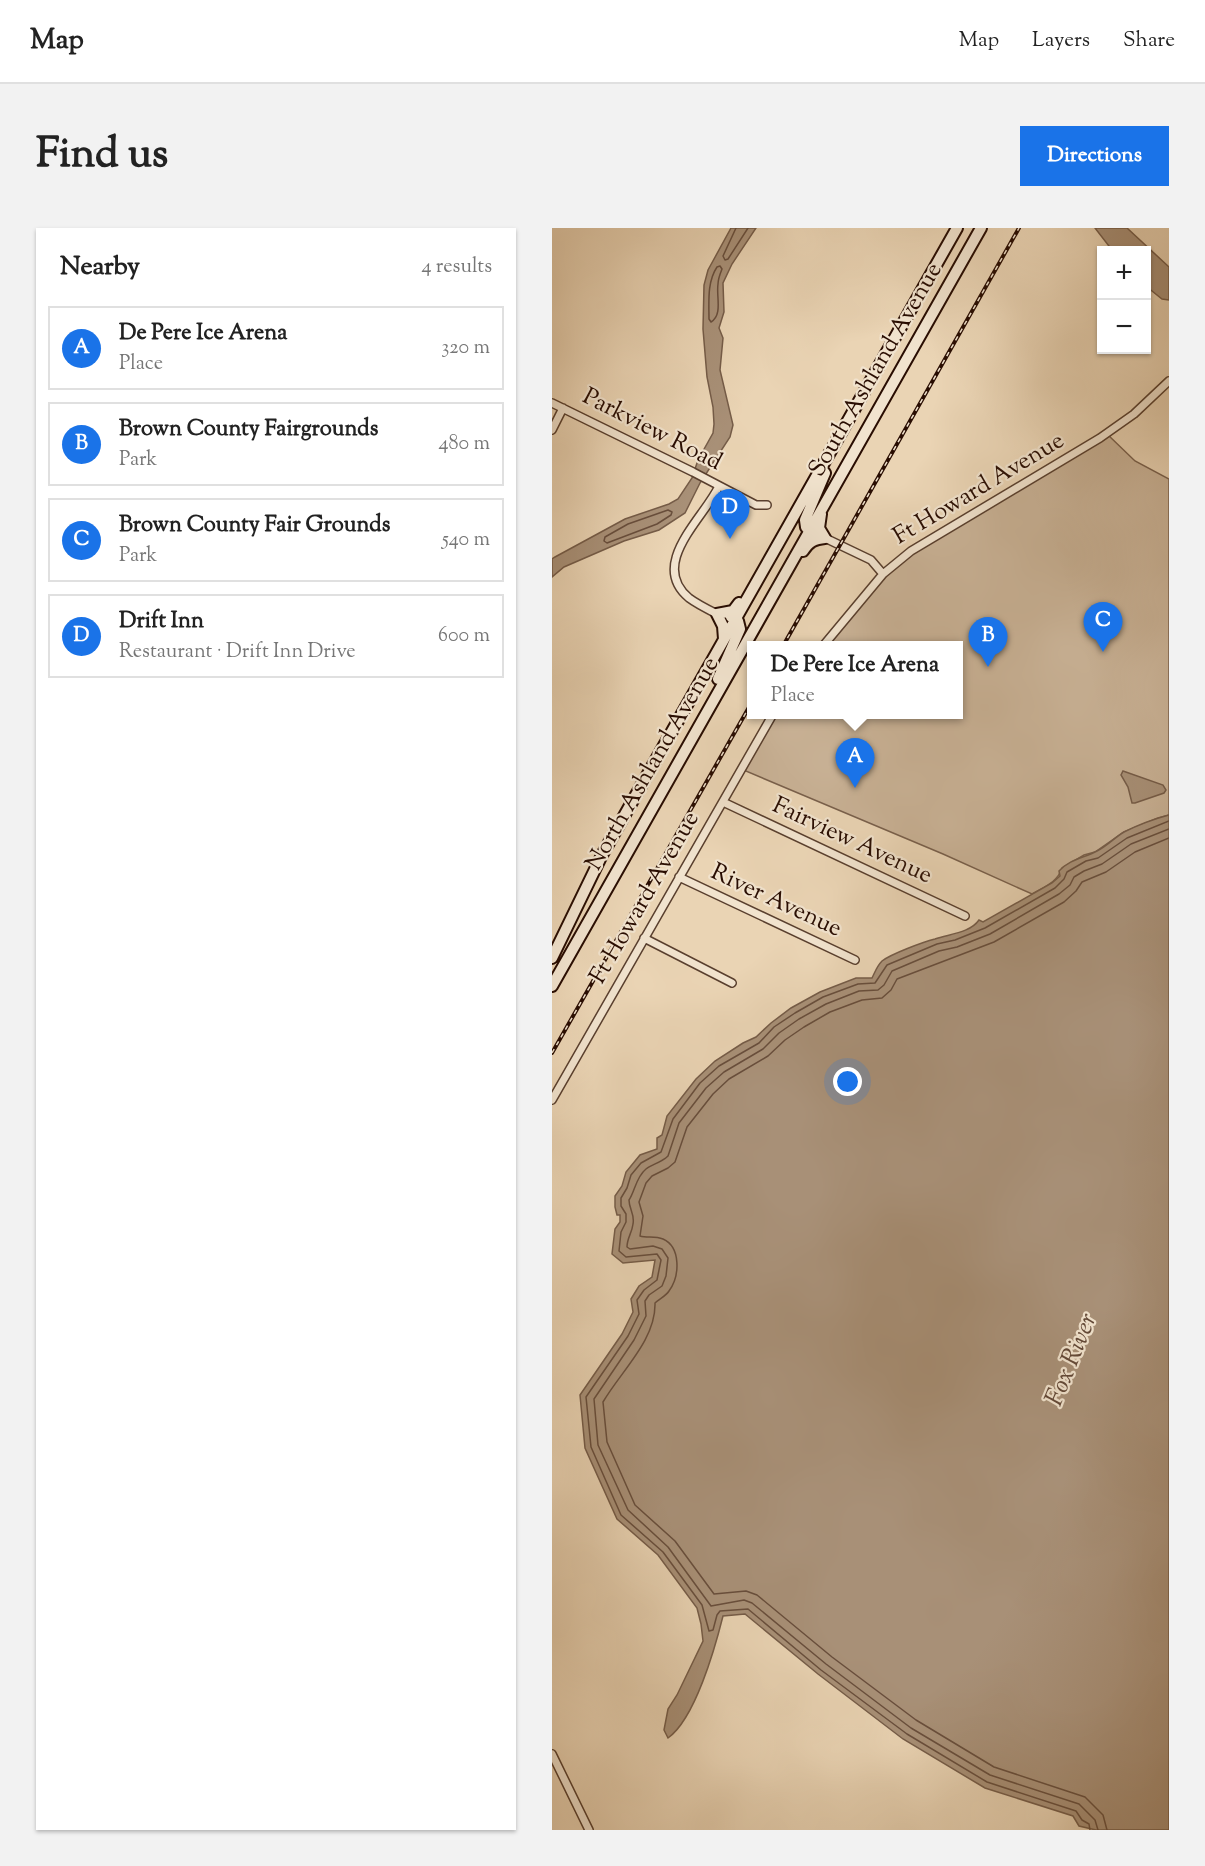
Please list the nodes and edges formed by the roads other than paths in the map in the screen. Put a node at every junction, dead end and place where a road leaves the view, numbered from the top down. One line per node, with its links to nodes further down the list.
1 (957, 228): 7 (main road, South Ashland Avenue)
2 (981, 228): 11 (main road, South Ashland Avenue)
3 (1168, 384): 14 (street, Ft Howard Avenue)
4 (552, 403): 5 (street, Parkview Road)
5 (563, 408): 6 (street); 9 (street, Parkview Road)
6 (552, 430)
7 (832, 450): 8 (main road, South Ashland Avenue); 13 (main road)
8 (823, 465): 12 (main road, South Ashland Avenue); 15 (main road)
9 (719, 486): 10 (street, Parkview Road); 15 (street)
10 (767, 505)
11 (824, 505): 13 (main road, South Ashland Avenue); 13 (main road)
12 (791, 520): 16 (main road, North Ashland Avenue)
13 (817, 536): 14 (street); 18 (main road, North Ashland Avenue)
14 (883, 574): 19 (street, Ft Howard Avenue)
15 (720, 614): 16 (main road); 17 (main road)
16 (736, 619): 17 (main road, North Ashland Avenue); 21 (main road)
17 (724, 639): 27 (main road, North Ashland Avenue)
18 (749, 641)
19 (826, 641)
20 (747, 644): 21 (main road, North Ashland Avenue)
21 (705, 713): 30 (main road, North Ashland Avenue)
22 (770, 719): 23 (street, Ft Howard Avenue)
23 (723, 802): 24 (street, Ft Howard Avenue); 25 (street, Fairview Avenue)
24 (679, 877): 26 (street, Ft Howard Avenue); 28 (street, River Avenue)
25 (965, 916)
26 (644, 938): 29 (street); 31 (street, Ft Howard Avenue)
27 (552, 958)
28 (855, 960)
29 (732, 983)
30 (552, 986)
31 (552, 1100)
32 (552, 1754): 33 (street)
33 (589, 1830)

